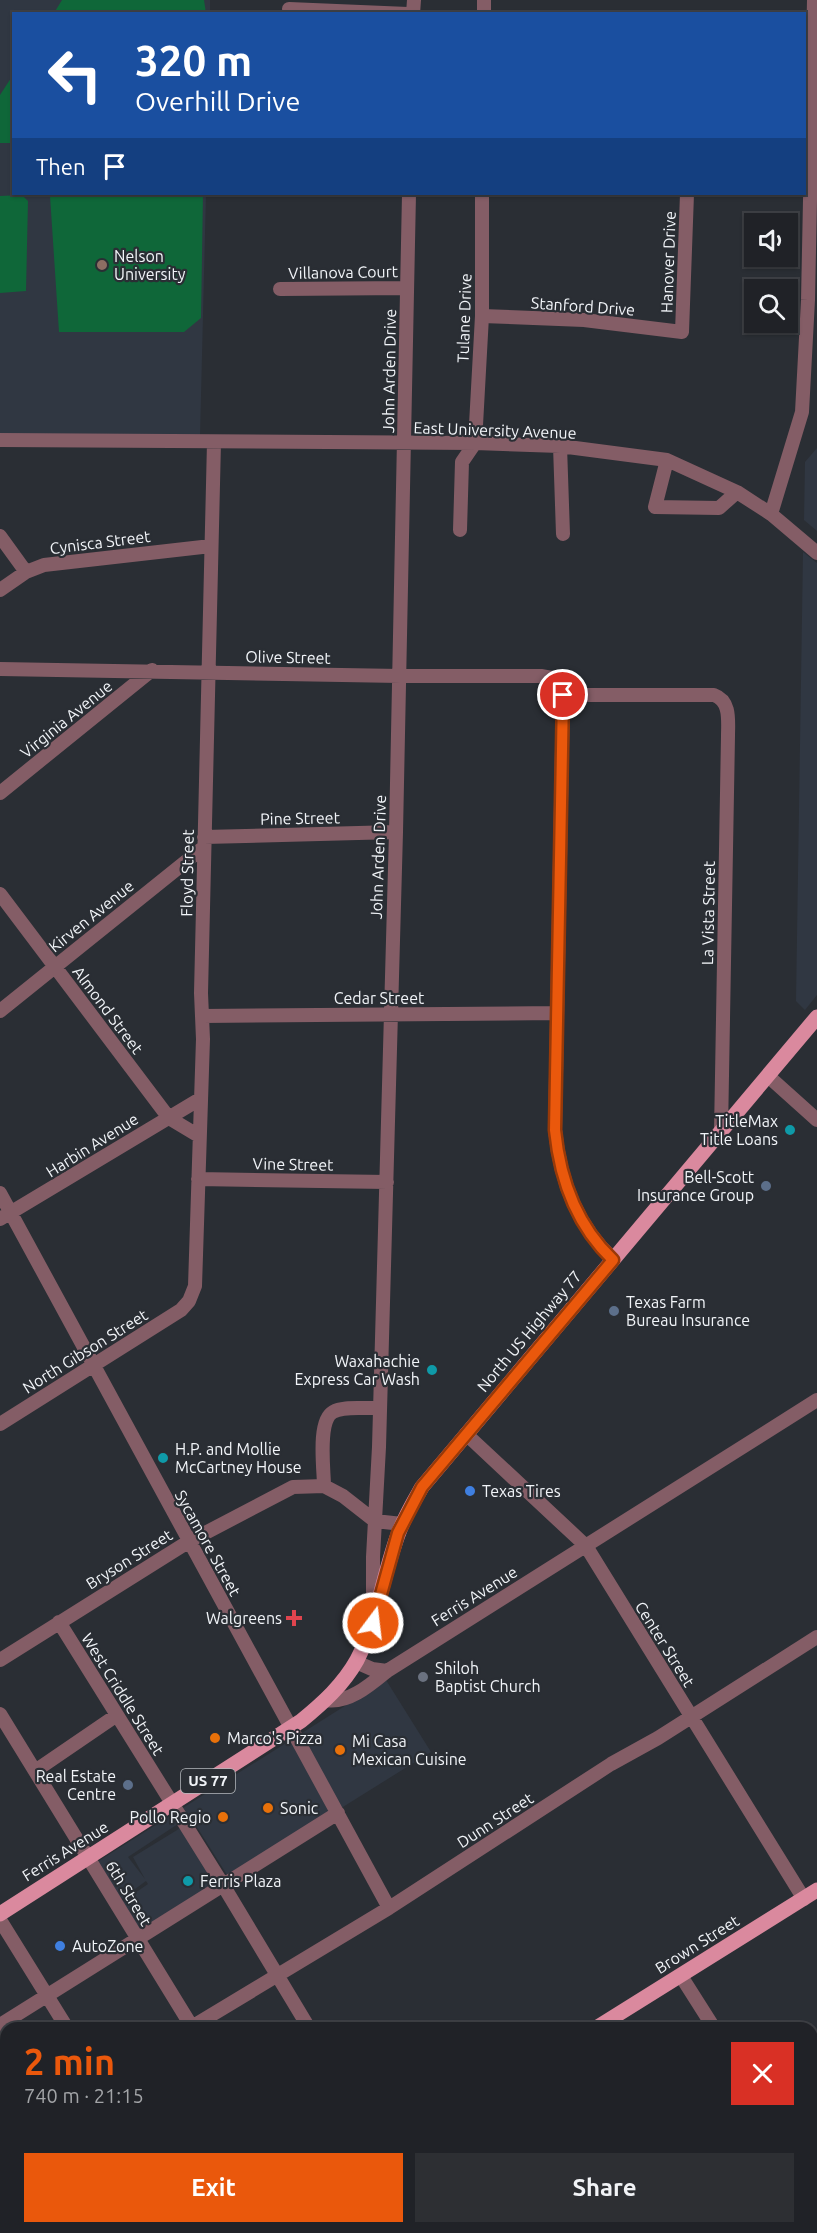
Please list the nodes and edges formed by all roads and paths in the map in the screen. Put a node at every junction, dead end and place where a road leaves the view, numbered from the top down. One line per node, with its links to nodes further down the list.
1 (814, 0): 4 (street)
2 (289, 9): 3 (street)
3 (360, 12)
4 (815, 62): 5 (street)
5 (811, 170): 11 (street)
6 (409, 195): 9 (street, John Arden Drive)
7 (482, 195): 12 (street, Tulane Drive)
8 (687, 195): 13 (street, Hanover Drive)
9 (407, 288): 10 (street, Villanova Court); 17 (street, John Arden Drive)
10 (280, 289)
11 (813, 300): 21 (street)
12 (482, 316): 13 (street, Stanford Drive); 16 (street, Tulane Drive)
13 (682, 332)
14 (0, 440): 15 (street, East University Avenue)
15 (214, 442): 17 (street, East University Avenue); 25 (street, Floyd Street)
16 (476, 443): 17 (street, East University Avenue); 18 (street, East University Avenue); 22 (street)
17 (404, 444): 32 (street, John Arden Drive)
18 (561, 446): 19 (street, East University Avenue); 23 (street)
19 (667, 460): 20 (street, East University Avenue); 20 (street)
20 (737, 492): 21 (street, East University Avenue)
21 (771, 514): 26 (street, East University Avenue)
22 (460, 530)
23 (562, 534)
24 (0, 536): 27 (street)
25 (211, 546): 27 (street, Cynisca Street); 31 (street, Floyd Street)
26 (817, 553)
27 (26, 572): 28 (street, Cynisca Street)
28 (0, 590)
29 (0, 669): 30 (street, Olive Street)
30 (152, 670): 31 (street, Olive Street); 34 (street, Virginia Avenue)
31 (208, 672): 32 (street, Olive Street); 36 (street, Floyd Street)
32 (400, 676): 33 (street, Olive Street); 35 (street, John Arden Drive)
33 (563, 695): 40 (street); 48 (street, La Vista Street)
34 (0, 793)
35 (396, 832): 36 (street, Pine Street); 41 (street, John Arden Drive)
36 (204, 842): 38 (street, Kirven Avenue); 42 (street, Floyd Street)
37 (0, 894): 38 (street, Almond Street)
38 (55, 967): 39 (street, Kirven Avenue); 46 (street, Almond Street)
39 (0, 1011)
40 (557, 1013): 41 (street, Cedar Street); 54 (street)
41 (390, 1015): 42 (street, Cedar Street); 51 (street, John Arden Drive)
42 (202, 1016): 45 (street, Floyd Street)
43 (817, 1017): 44 (main road, North US Highway 77 / US 77)
44 (768, 1076): 47 (street); 48 (main road, North US Highway 77 / US 77)
45 (200, 1099): 46 (street, Harbin Avenue); 49 (street, Floyd Street)
46 (169, 1118): 49 (street, Almond Street); 53 (street, Harbin Avenue)
47 (817, 1120)
48 (721, 1132): 54 (main road, North US Highway 77 / US 77)
49 (199, 1136): 50 (street, Floyd Street)
50 (198, 1179): 51 (street, Vine Street); 55 (street, Floyd Street)
51 (387, 1182): 58 (street, John Arden Drive)
52 (0, 1193): 53 (street, Sycamore Street)
53 (6, 1216): 56 (street, Sycamore Street)
54 (613, 1260): 60 (main road, North US Highway 77 / US 77)
55 (187, 1304): 56 (street, North Gibson Street)
56 (93, 1366): 59 (street, North Gibson Street); 64 (street, Sycamore Street)
57 (817, 1400): 65 (street, Ferris Avenue)
58 (380, 1407): 61 (street); 62 (street, John Arden Drive)
59 (0, 1424)
60 (466, 1434): 63 (main road, North US Highway 77 / US 77); 65 (street, Center Street)
61 (324, 1486): 62 (street); 64 (street, Bryson Street)
62 (375, 1521): 63 (street); 67 (street)
63 (402, 1524): 67 (main road, North US Highway 77 / US 77)
64 (188, 1542): 66 (street, Bryson Street); 76 (street, Sycamore Street)
65 (586, 1546): 71 (street, Ferris Avenue); 75 (street, Center Street)
66 (59, 1622): 69 (street, Bryson Street); 74 (street, West Criddle Street)
67 (373, 1623): 70 (main road, North US Highway 77 / US 77)
68 (817, 1637): 75 (street, Dunn Street)
69 (0, 1660)
70 (356, 1662): 71 (street); 72 (main road, North US Highway 77 / US 77)
71 (387, 1671): 72 (street, Ferris Avenue)
72 (326, 1700): 76 (main road, Ferris Avenue / US 77)
73 (0, 1714): 77 (street, 6th Street)
74 (117, 1715): 77 (street); 78 (street, West Criddle Street)
75 (691, 1717): 82 (street, Center Street); 83 (street, Dunn Street)
76 (291, 1728): 78 (main road, Ferris Avenue / US 77); 79 (street, Sycamore Street)
77 (35, 1770): 80 (street, 6th Street)
78 (172, 1804): 80 (main road, Ferris Avenue / US 77); 81 (street, West Criddle Street)
79 (338, 1813): 81 (street); 83 (street, Sycamore Street)
80 (88, 1858): 84 (main road, Ferris Avenue / US 77); 86 (street, 6th Street)
81 (223, 1885): 86 (street); 87 (street, West Criddle Street)
82 (811, 1894): 88 (main road, Brown Street)
83 (389, 1908): 87 (street, Dunn Street)
84 (0, 1914)
85 (0, 1920): 89 (street)
86 (137, 1939): 89 (street); 92 (street, 6th Street)
87 (277, 1975): 93 (street, Dunn Street); 94 (street, West Criddle Street)
88 (681, 1976): 95 (main road, Brown Street); 96 (street)
89 (47, 1996): 90 (street); 91 (street)
90 (5, 2022)
91 (63, 2022)
92 (188, 2022)
93 (199, 2022)
94 (305, 2022)
95 (606, 2022)
96 (710, 2022)

